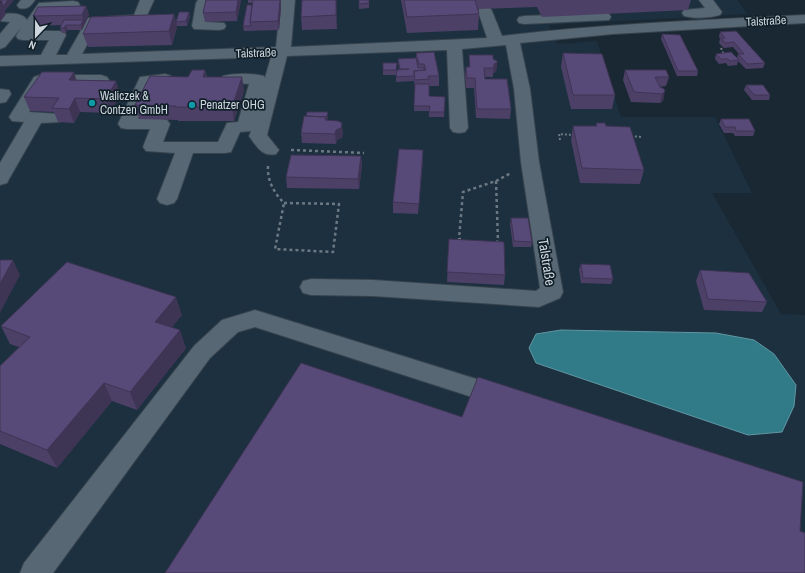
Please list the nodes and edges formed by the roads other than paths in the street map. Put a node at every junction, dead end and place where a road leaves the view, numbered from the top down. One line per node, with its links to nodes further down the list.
1 (147, 0): 16 (street)
2 (706, 0): 9 (street)
3 (26, 3): 10 (street)
4 (203, 3): 14 (street)
5 (283, 3): 12 (street)
6 (73, 5): 17 (street)
7 (484, 11): 9 (street)
8 (805, 19): 9 (street, Talstraße)
9 (513, 39): 11 (street, Talstraße); 30 (street, Talstraße)
10 (0, 44)
11 (454, 45): 12 (street, Talstraße); 25 (street)
12 (282, 52): 13 (street, Talstraße); 27 (street)
13 (236, 53): 14 (street, Talstraße); 26 (street)
14 (212, 54): 15 (street, Talstraße)
15 (172, 56): 16 (street, Talstraße); 26 (street)
16 (74, 59): 17 (street, Talstraße); 19 (street)
17 (46, 60): 18 (street, Talstraße)
18 (1, 62)
19 (65, 81): 20 (street); 23 (street)
20 (96, 92)
21 (0, 94): 22 (street)
22 (0, 98)
23 (36, 117): 24 (street); 28 (street)
24 (54, 118)
25 (459, 128)
26 (186, 147): 29 (street)
27 (270, 150)
28 (0, 179)
29 (167, 198)
30 (311, 287)
31 (526, 405): 32 (street)
32 (35, 573)

